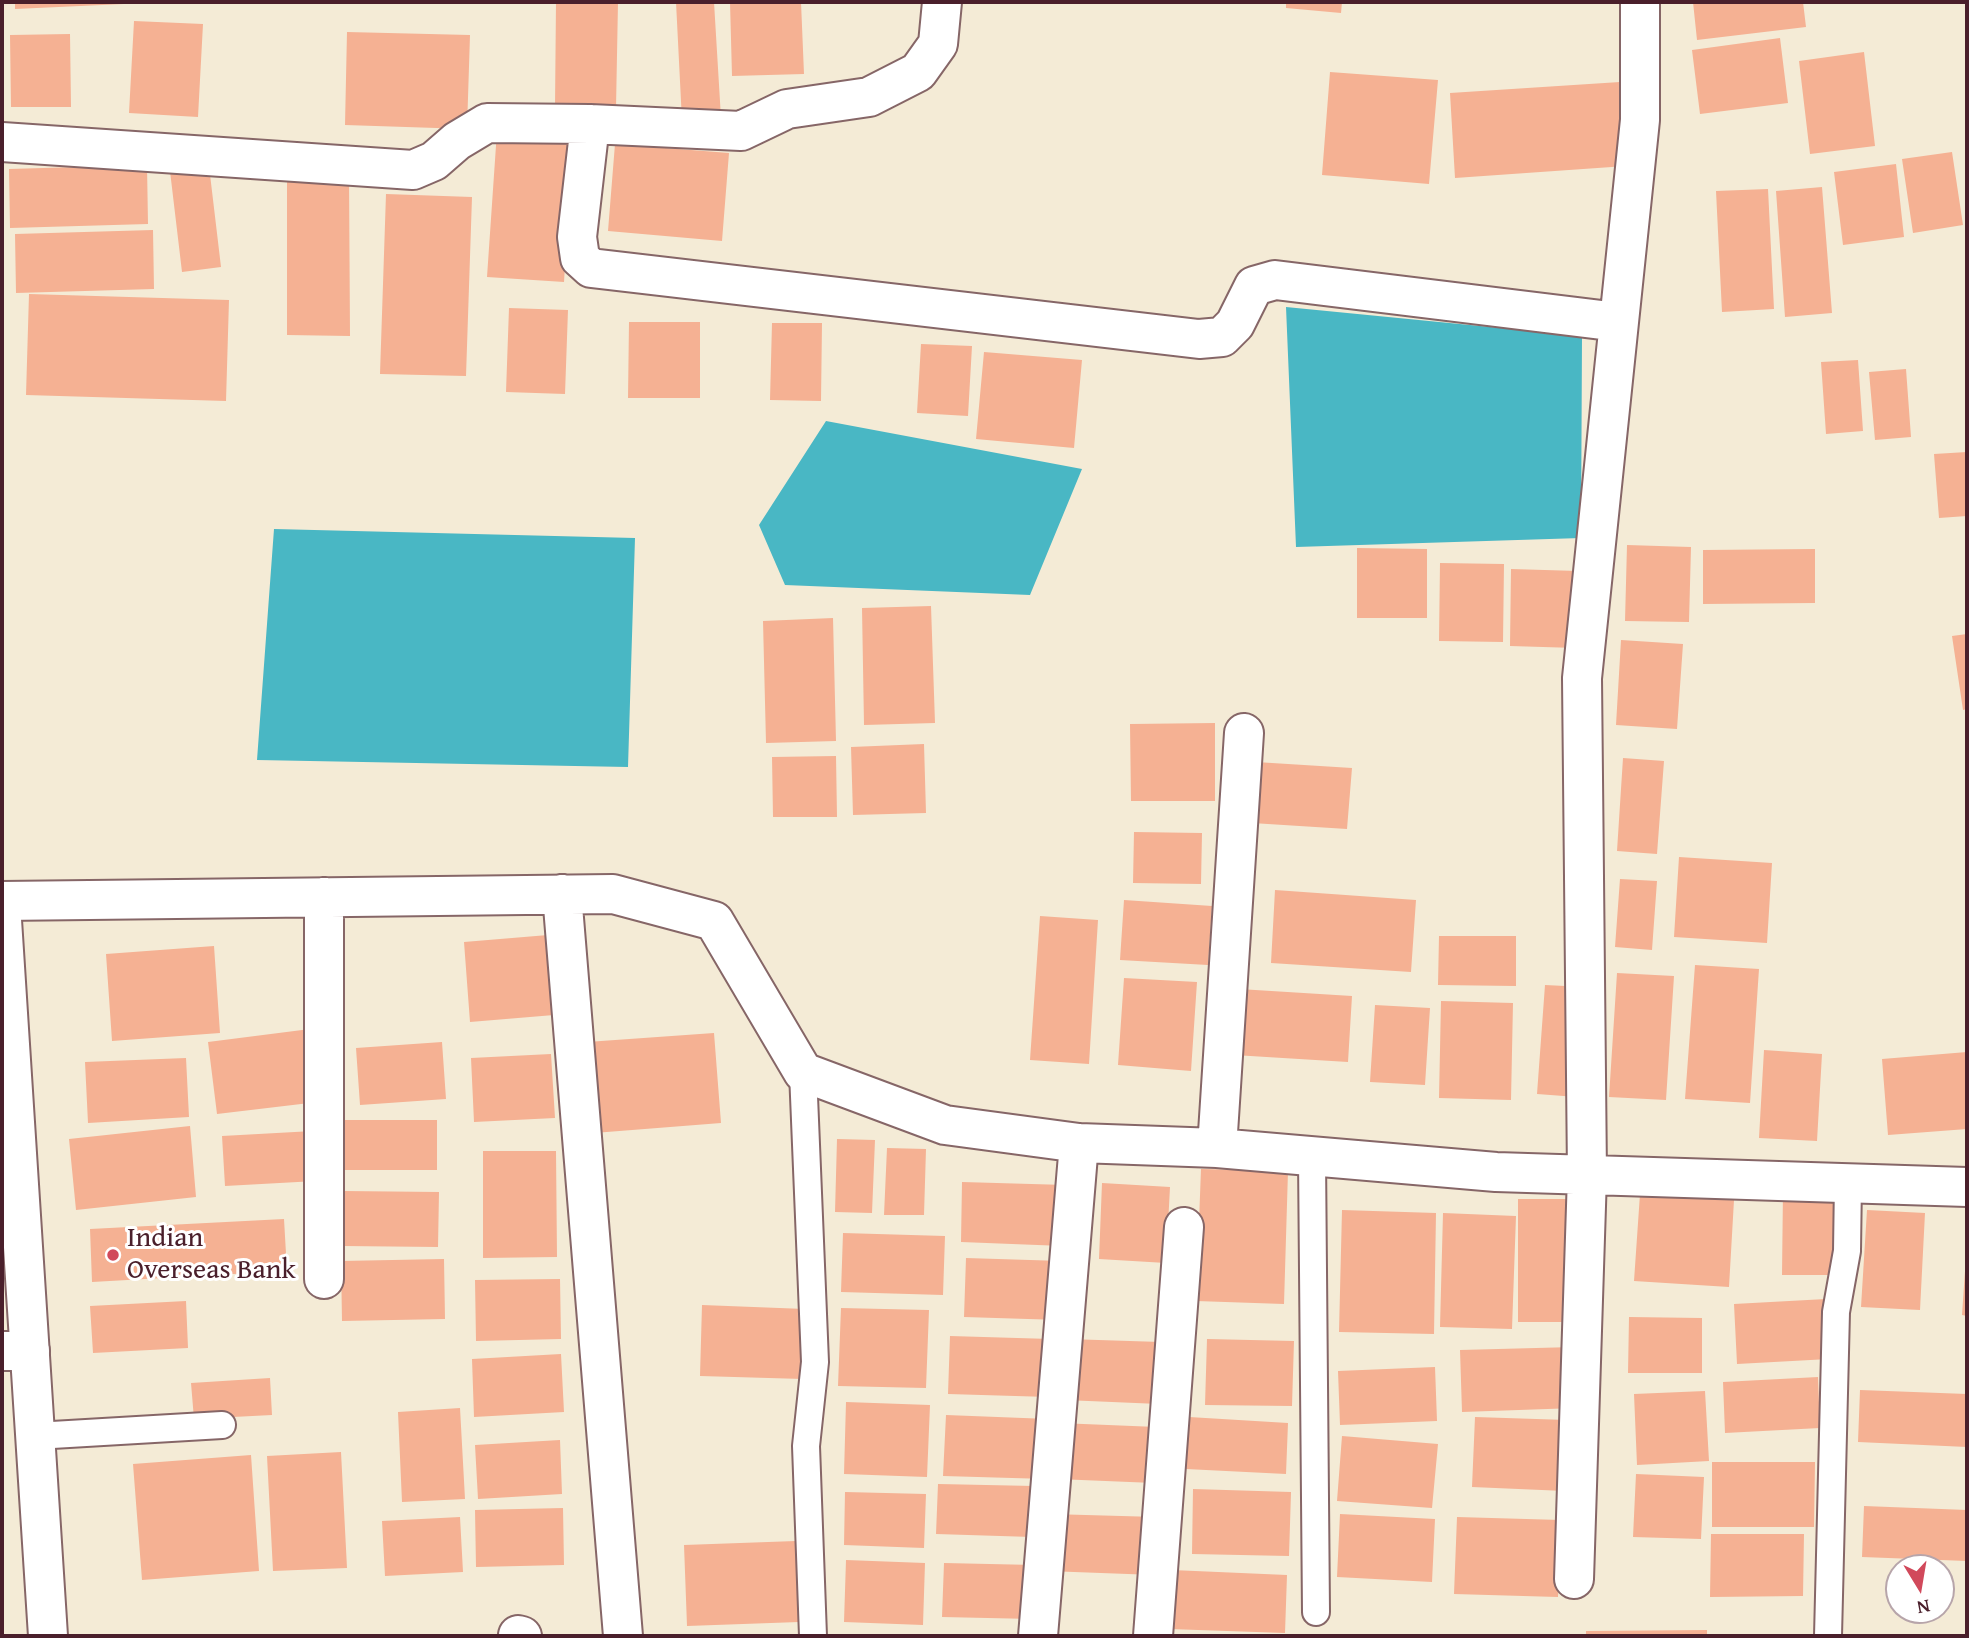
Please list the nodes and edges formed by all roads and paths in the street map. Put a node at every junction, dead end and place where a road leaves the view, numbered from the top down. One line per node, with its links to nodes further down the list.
1 (942, 2): 3 (street)
2 (1640, 2): 5 (street)
3 (590, 124): 4 (street); 5 (street)
4 (2, 142)
5 (1618, 322): 15 (street)
6 (1244, 733): 13 (street)
7 (562, 894): 8 (street); 11 (street); 26 (street)
8 (324, 897): 9 (street); 19 (street)
9 (2, 901)
10 (2, 920): 20 (street)
11 (803, 1072): 12 (street); 27 (lane)
12 (1079, 1143): 13 (street); 28 (street)
13 (1217, 1148): 14 (street)
14 (1312, 1157): 15 (street); 24 (lane)
15 (1587, 1175): 16 (street); 23 (street)
16 (1848, 1181): 17 (street); 30 (lane)
17 (1967, 1187)
18 (1184, 1227): 29 (street)
19 (324, 1279)
20 (16, 1351): 22 (street)
21 (222, 1425): 22 (lane)
22 (34, 1436): 25 (street)
23 (1574, 1579)
24 (1316, 1612)
25 (48, 1636)
26 (623, 1636)
27 (813, 1636)
28 (1038, 1636)
29 (1153, 1636)
30 (1828, 1636)

